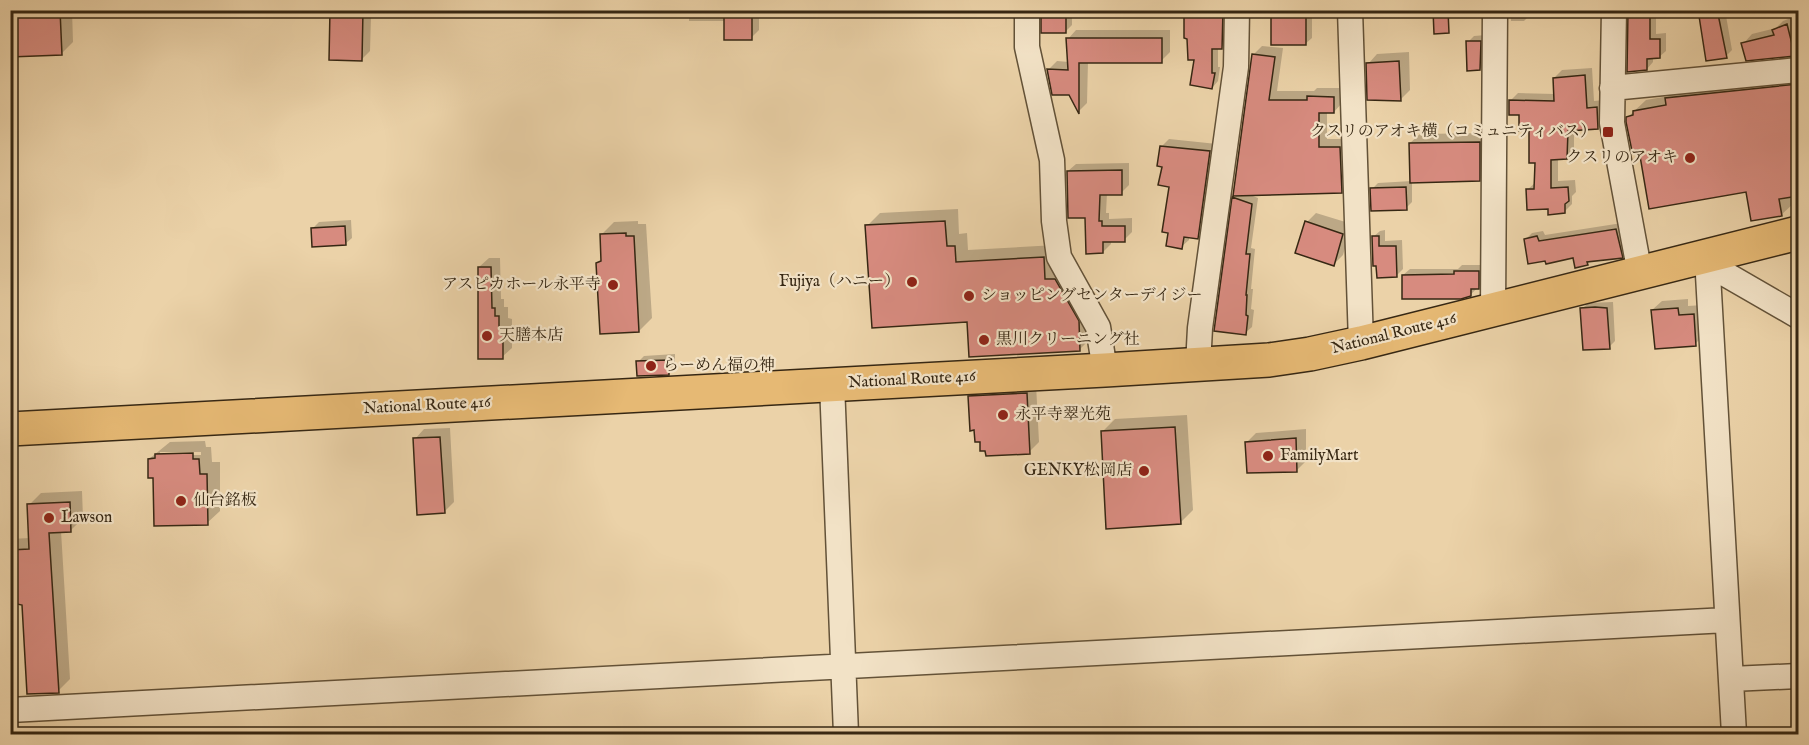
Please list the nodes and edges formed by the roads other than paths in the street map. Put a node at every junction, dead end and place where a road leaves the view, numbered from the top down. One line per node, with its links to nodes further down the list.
1 (1027, 10): 15 (street)
2 (1237, 10): 14 (street)
3 (1350, 10): 13 (street)
4 (1495, 10): 11 (street)
5 (1614, 10): 7 (street)
6 (1798, 70): 7 (street)
7 (1612, 88): 10 (street)
8 (1798, 232): 9 (highway, National Route 416)
9 (1707, 257): 10 (highway, National Route 416); 12 (street); 18 (street)
10 (1640, 274): 11 (highway, National Route 416)
11 (1494, 310): 13 (highway, National Route 416)
12 (1798, 316)
13 (1361, 343): 14 (highway, National Route 416)
14 (1198, 365): 15 (highway, National Route 416)
15 (1105, 370): 16 (highway, National Route 416)
16 (832, 384): 17 (highway, National Route 416); 19 (street)
17 (10, 429)
18 (1727, 620): 19 (street); 21 (street)
19 (842, 666): 22 (street); 23 (street)
20 (1798, 676): 21 (street)
21 (1731, 680): 24 (street)
22 (10, 710)
23 (846, 735)
24 (1734, 735)

